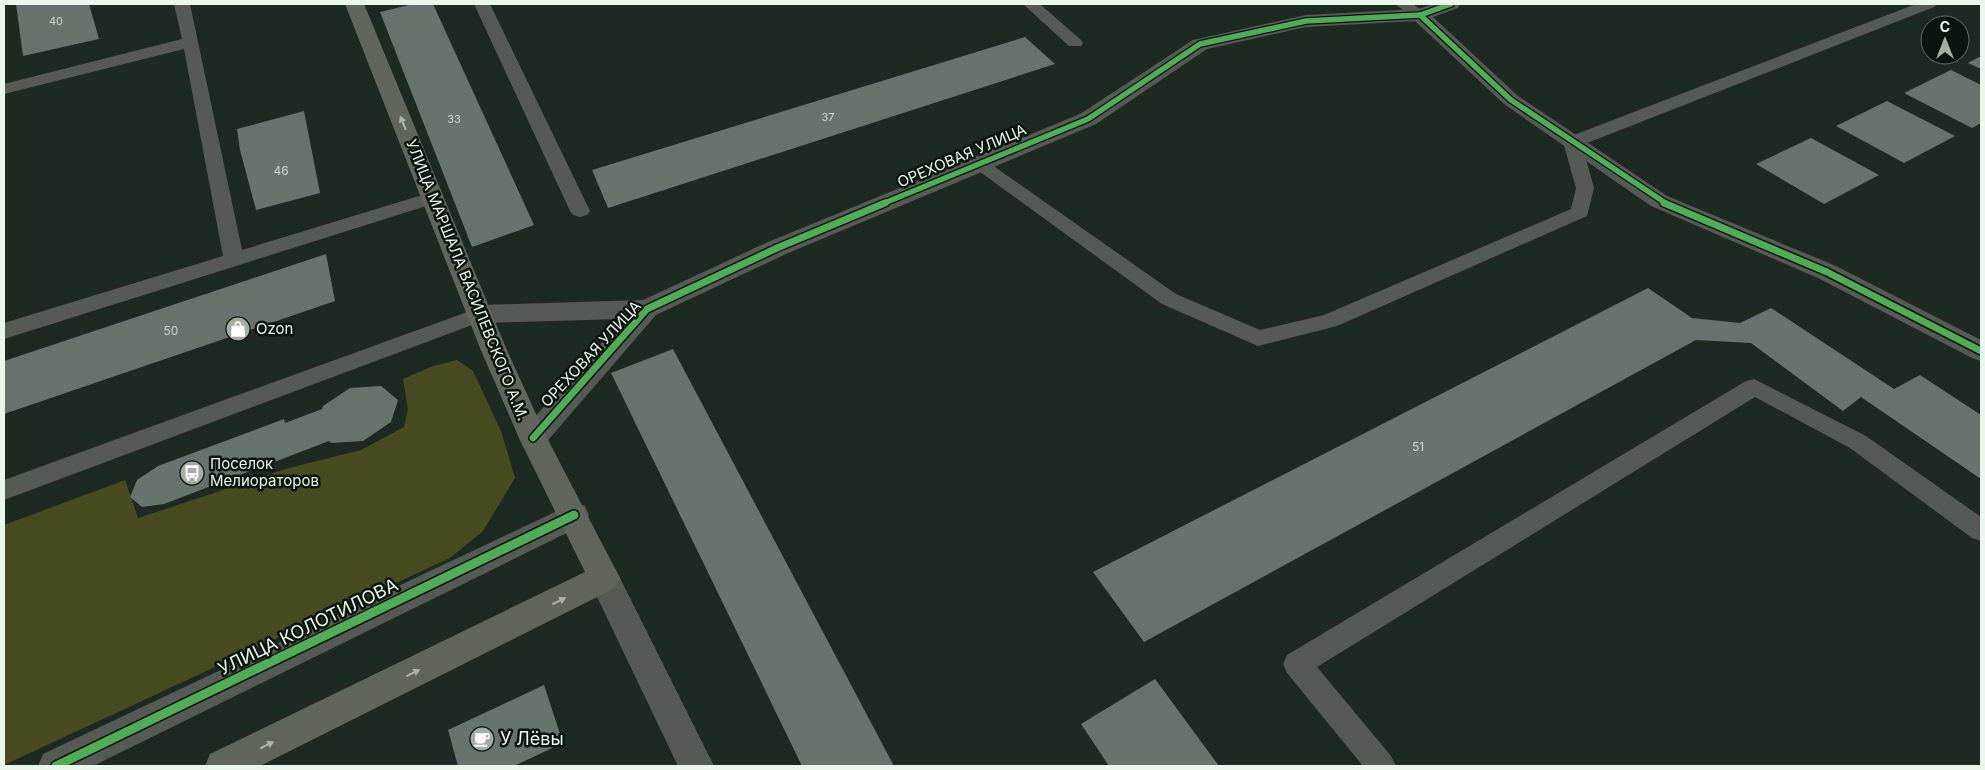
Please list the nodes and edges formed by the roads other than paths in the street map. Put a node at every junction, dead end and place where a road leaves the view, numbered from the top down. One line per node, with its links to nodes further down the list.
1 (182, 4): 8 (lane)
2 (354, 4): 13 (main road, УЛИЦА МАРШАЛА ВАСИЛЕВСКОГО А.М., one-way to 2)
3 (482, 4): 14 (lane)
4 (1031, 4): 9 (lane)
5 (1451, 4): 7 (street, ОРЕХОВАЯ УЛИЦА)
6 (1930, 4): 11 (lane)
7 (1411, 9): 11 (street); 12 (street, ОРЕХОВАЯ УЛИЦА)
8 (191, 42): 10 (lane); 15 (lane)
9 (1075, 43)
10 (4, 89)
11 (1572, 142): 12 (lane); 19 (street)
12 (978, 164): 16 (street, ОРЕХОВАЯ УЛИЦА)
13 (432, 198): 15 (lane); 17 (main road, УЛИЦА МАРШАЛА ВАСИЛЕВСКОГО А.М.)
14 (580, 211)
15 (234, 259): 18 (lane)
16 (647, 310): 17 (street, ОРЕХОВАЯ УЛИЦА); 20 (street, ОРЕХОВАЯ УЛИЦА)
17 (480, 314): 20 (main road, УЛИЦА МАРШАЛА ВАСИЛЕВСКОГО А.М.); 21 (lane)
18 (4, 331)
19 (1981, 351)
20 (533, 438): 22 (main road, УЛИЦА МАРШАЛА ВАСИЛЕВСКОГО А.М.)
21 (4, 490)
22 (574, 515): 24 (main road, УЛИЦА МАРШАЛА ВАСИЛЕВСКОГО А.М.); 25 (street, УЛИЦА КОЛОТИЛОВА)
23 (1981, 531): 28 (lane)
24 (604, 578): 26 (main road, one-way to 24); 27 (street, УЛИЦА МАРШАЛА ВАСИЛЕВСКОГО А.М.)
25 (56, 766)
26 (224, 766)
27 (696, 766)
28 (1381, 766)

